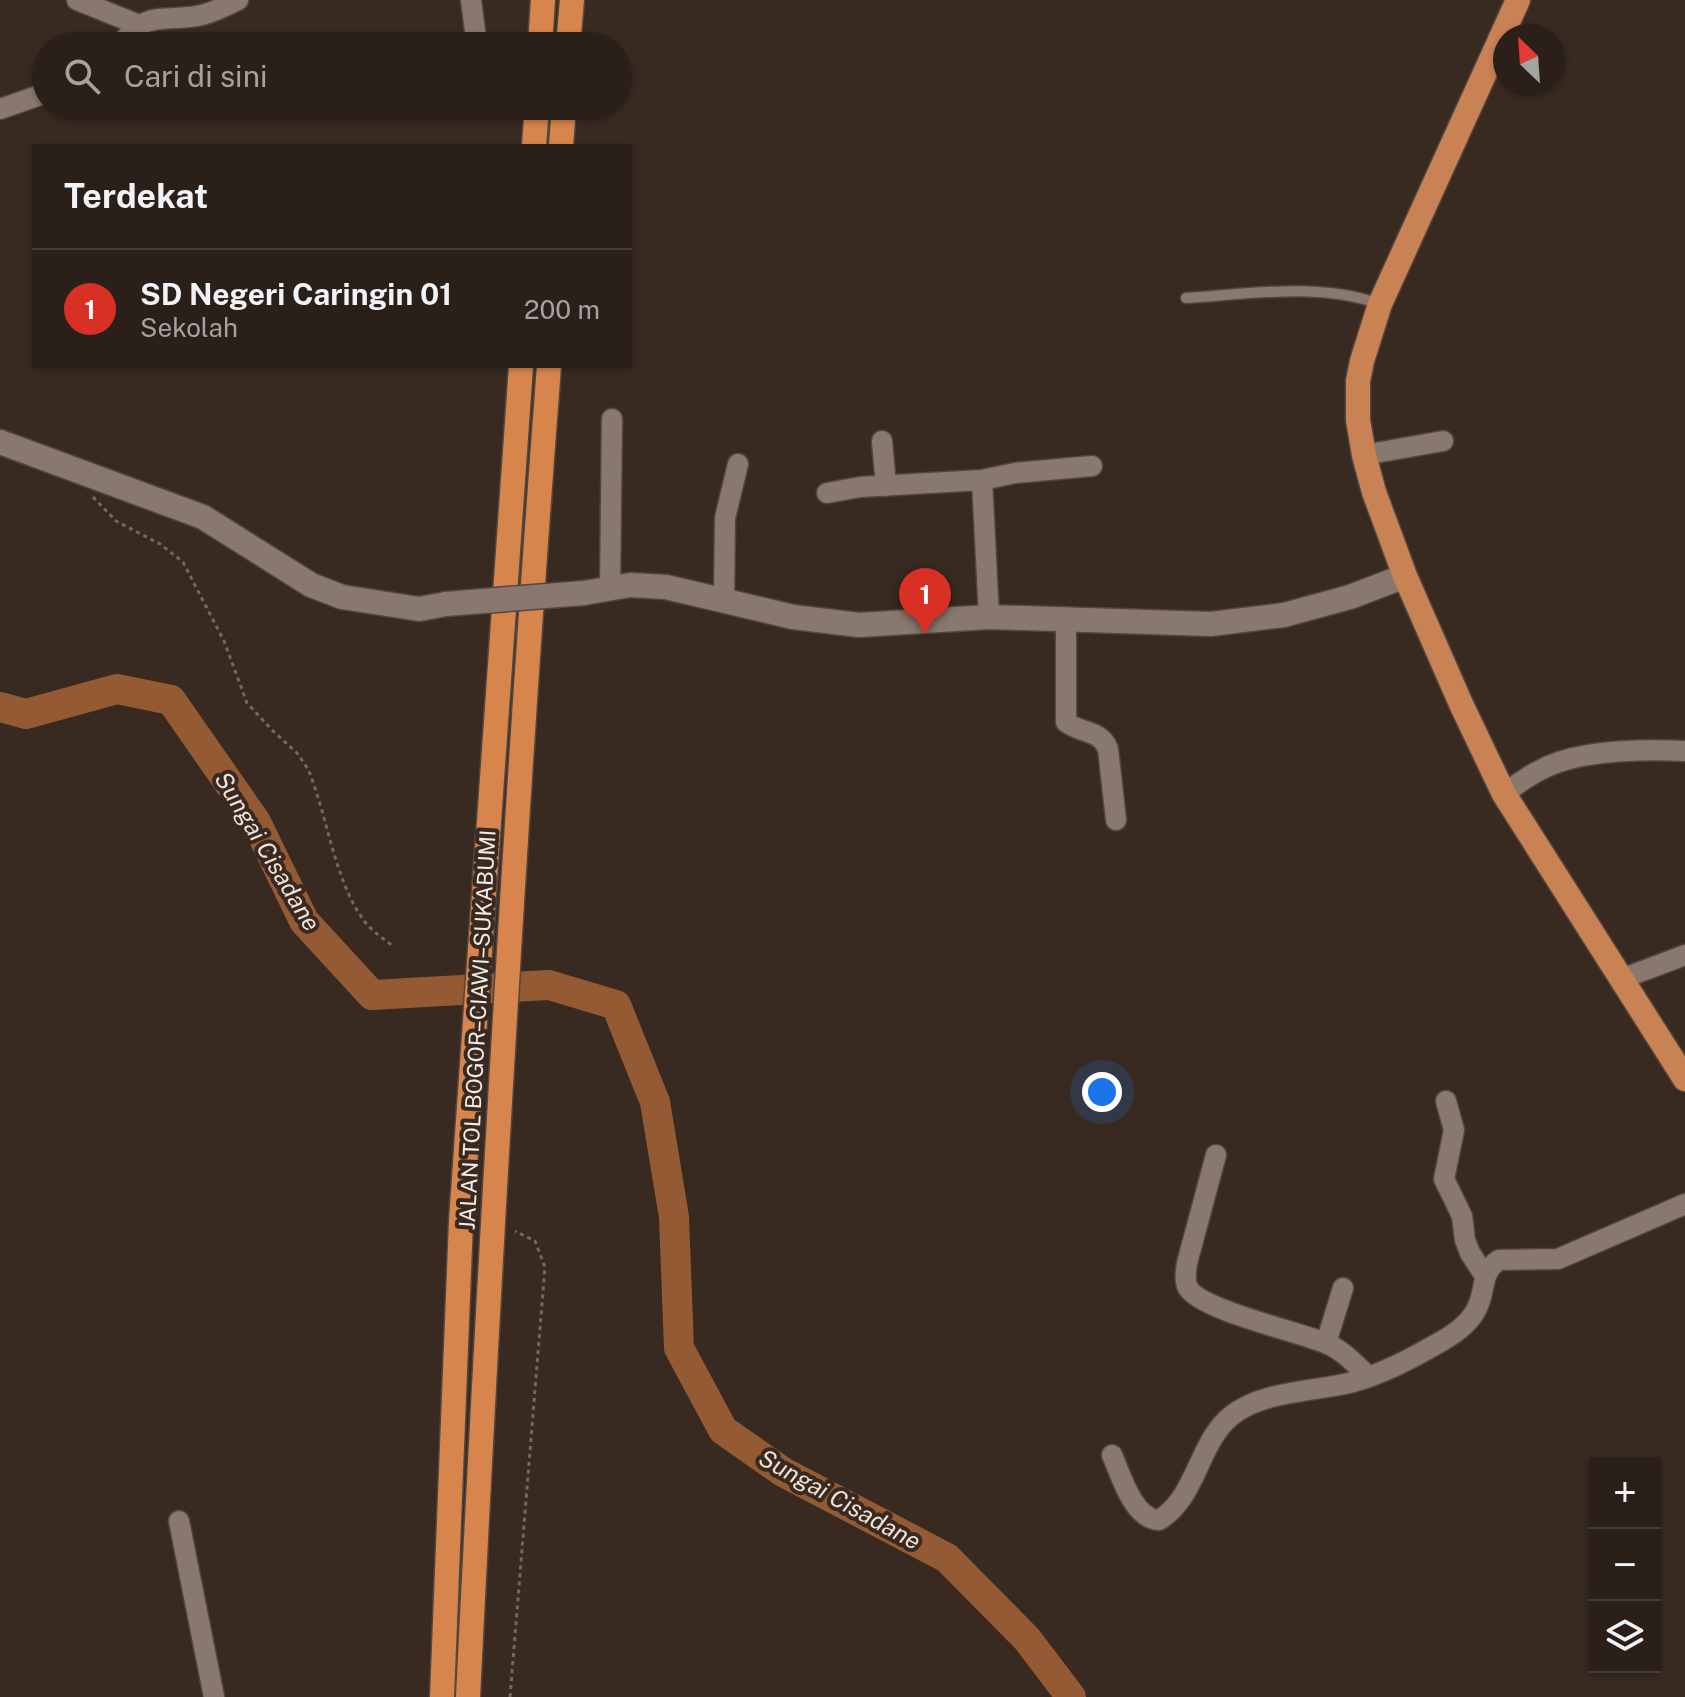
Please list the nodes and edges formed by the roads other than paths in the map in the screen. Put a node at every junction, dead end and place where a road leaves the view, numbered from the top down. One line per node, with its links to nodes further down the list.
1 (77, 0): 7 (street)
2 (238, 0): 7 (street)
3 (471, 0): 9 (street)
4 (543, 0): 10 (highway)
5 (572, 0): 11 (highway)
6 (1518, 0): 19 (highway)
7 (139, 25): 8 (street)
8 (132, 32)
9 (475, 32)
10 (541, 32)
11 (569, 32)
12 (32, 98): 13 (street)
13 (0, 109)
14 (536, 120): 16 (highway)
15 (563, 120): 17 (highway)
16 (534, 144)
17 (561, 144)
18 (1186, 298): 19 (lane)
19 (1380, 304): 26 (highway)
20 (521, 368): 53 (highway, JALAN TOL BOGOR–CIAWI–SUKABUMI)
21 (549, 368): 54 (highway, JALAN TOL BOGOR–CIAWI–SUKABUMI)
22 (612, 419): 33 (street)
23 (882, 441): 30 (street)
24 (1443, 441): 26 (street)
25 (0, 442): 33 (street, bridge)
26 (1364, 455): 32 (highway)
27 (738, 464): 34 (street)
28 (1092, 466): 29 (street)
29 (982, 480): 30 (street); 35 (street)
30 (886, 486): 31 (street)
31 (827, 493)
32 (1405, 576): 36 (street); 38 (highway)
33 (610, 589): 34 (street)
34 (724, 601): 35 (street)
35 (989, 617): 36 (street)
36 (1066, 618): 39 (street)
37 (1685, 751): 38 (street)
38 (1504, 794): 41 (highway)
39 (1116, 820)
40 (1685, 955): 41 (street)
41 (1624, 978): 42 (highway)
42 (1685, 1079)
43 (1446, 1101): 46 (street)
44 (1216, 1155): 48 (street)
45 (1685, 1204): 46 (street)
46 (1485, 1276): 49 (street)
47 (1343, 1288): 48 (street)
48 (1326, 1343): 49 (street)
49 (1369, 1377): 50 (street)
50 (1112, 1455)
51 (179, 1521): 52 (street)
52 (214, 1697)
53 (442, 1697)
54 (468, 1697)

